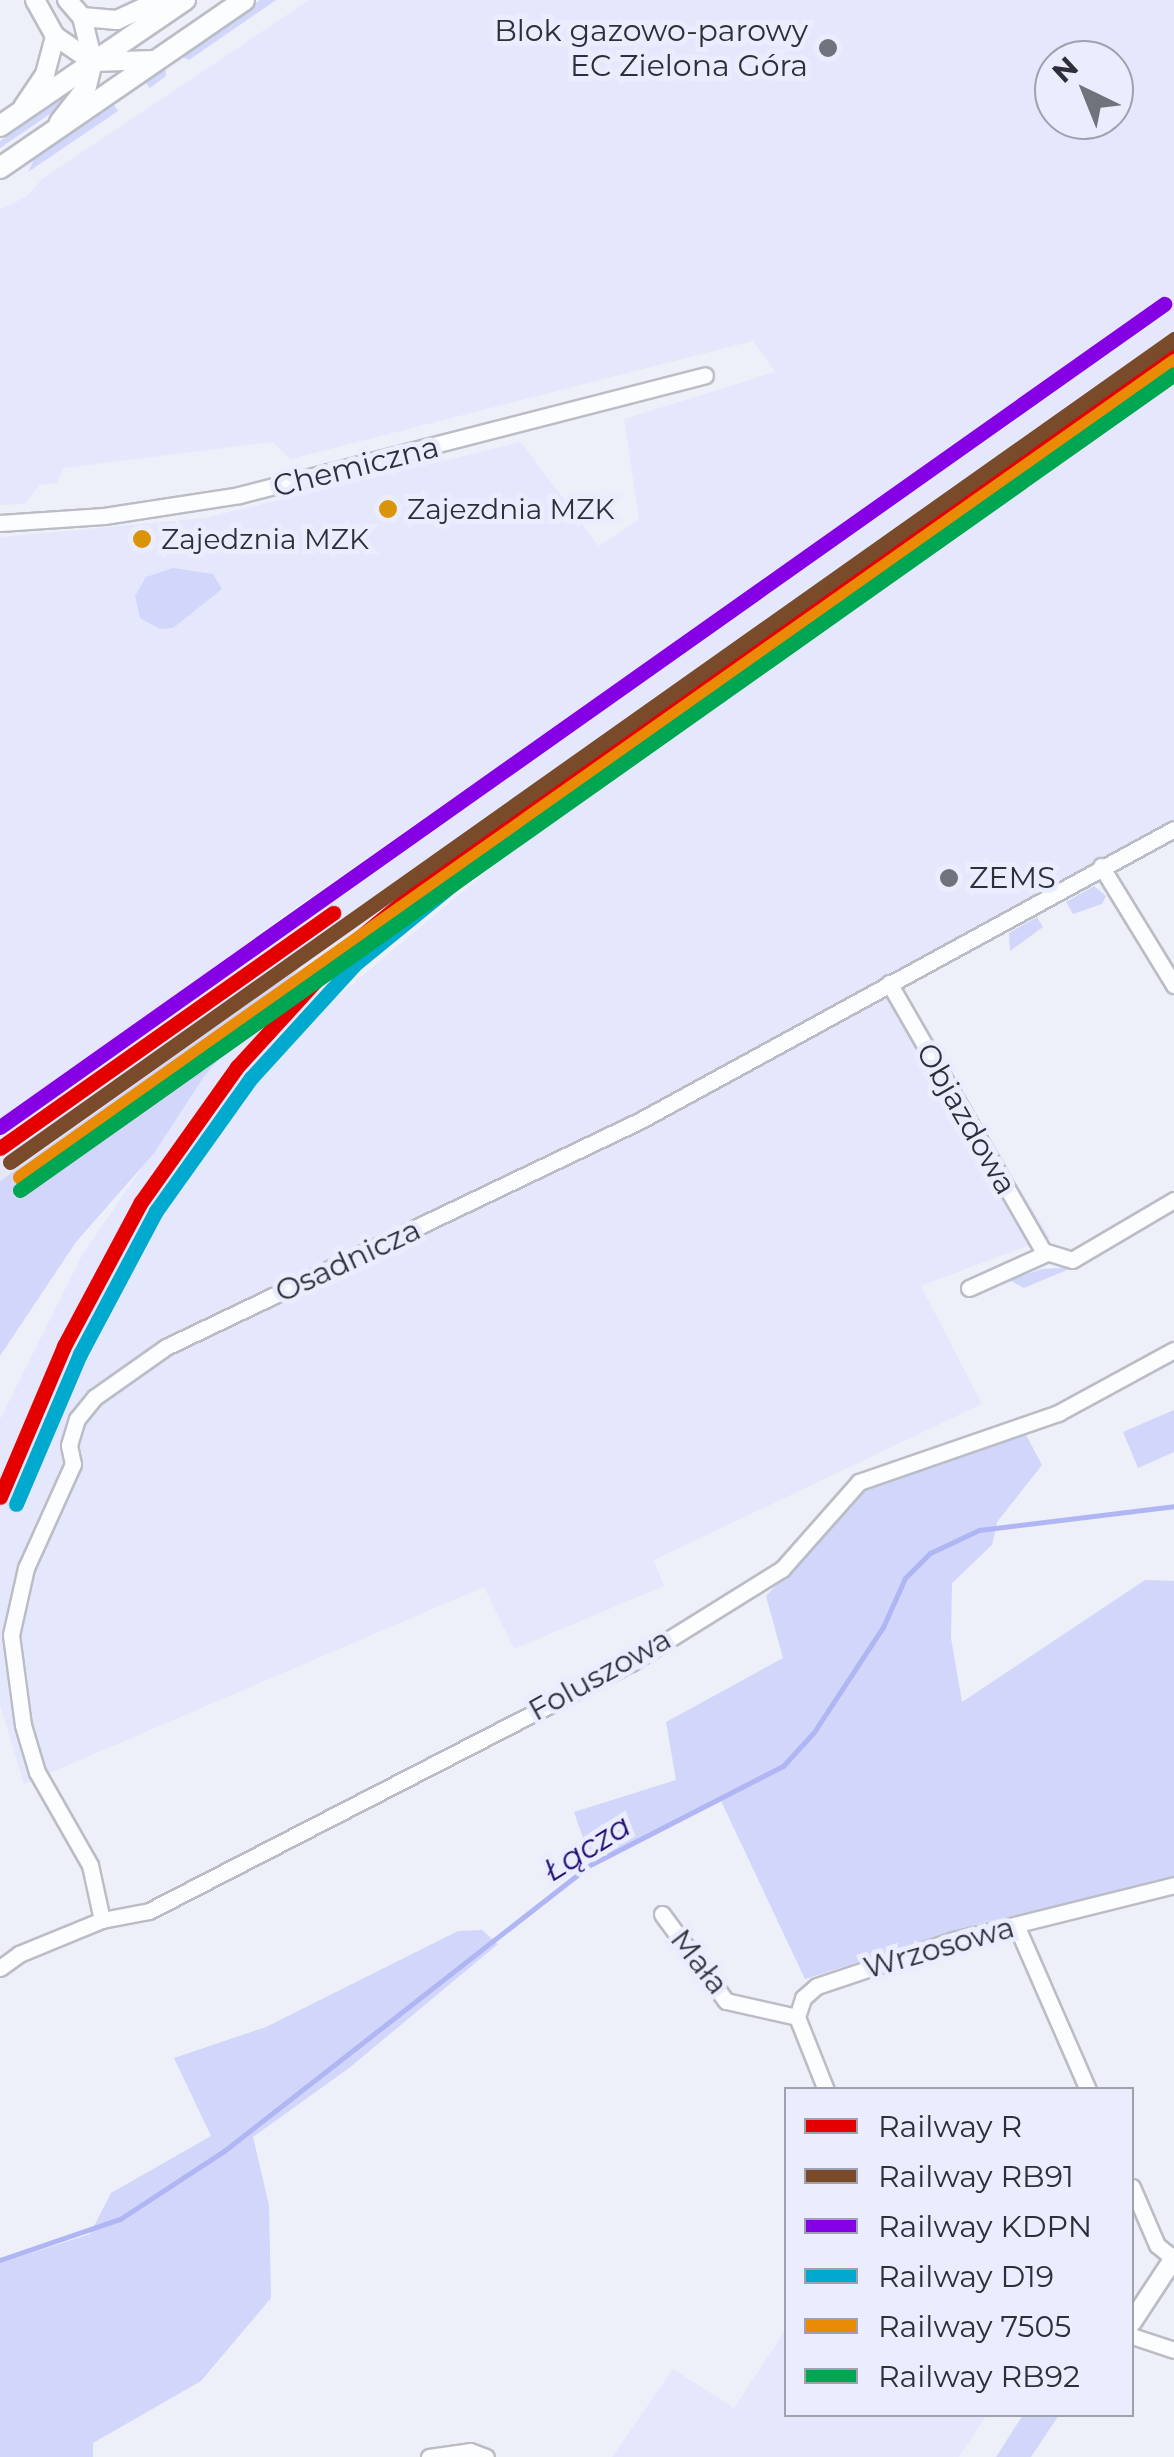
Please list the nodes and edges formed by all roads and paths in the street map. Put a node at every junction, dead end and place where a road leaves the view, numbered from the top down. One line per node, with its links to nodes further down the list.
1 (36, 0): 7 (street)
2 (67, 0): 6 (street)
3 (160, 0): 6 (street)
4 (185, 0): 9 (main road)
5 (244, 0): 8 (main road)
6 (82, 17): 9 (street)
7 (55, 36): 9 (street); 10 (street)
8 (160, 58): 9 (street); 12 (main road)
9 (93, 62): 10 (main road); 12 (street)
10 (18, 114): 11 (main road)
11 (0, 126)
12 (44, 138): 13 (main road)
13 (0, 168)
14 (704, 375): 15 (street, Chemiczna)
15 (0, 523)
16 (1174, 829): 17 (street, Osadnicza)
17 (1101, 866): 18 (street, Osadnicza); 19 (street)
18 (889, 983): 21 (street, Objazdowa); 26 (street, Osadnicza)
19 (1174, 985)
20 (1174, 1200): 21 (street)
21 (1047, 1254): 22 (street)
22 (969, 1288)
23 (1174, 1350): 26 (street, Foluszowa)
24 (1174, 1885): 27 (street, Wrzosowa)
25 (662, 1914): 29 (street, Mała)
26 (102, 1920): 28 (street, Foluszowa)
27 (1016, 1925): 29 (street, Wrzosowa); 31 (street)
28 (0, 1968)
29 (797, 2017): 30 (street)
30 (825, 2087)
31 (1087, 2087)
32 (1134, 2193): 33 (street)
33 (1174, 2258): 34 (street)
34 (1134, 2319)
35 (1134, 2337): 36 (street)
36 (1174, 2350)
37 (429, 2457): 38 (street)
38 (486, 2457)

